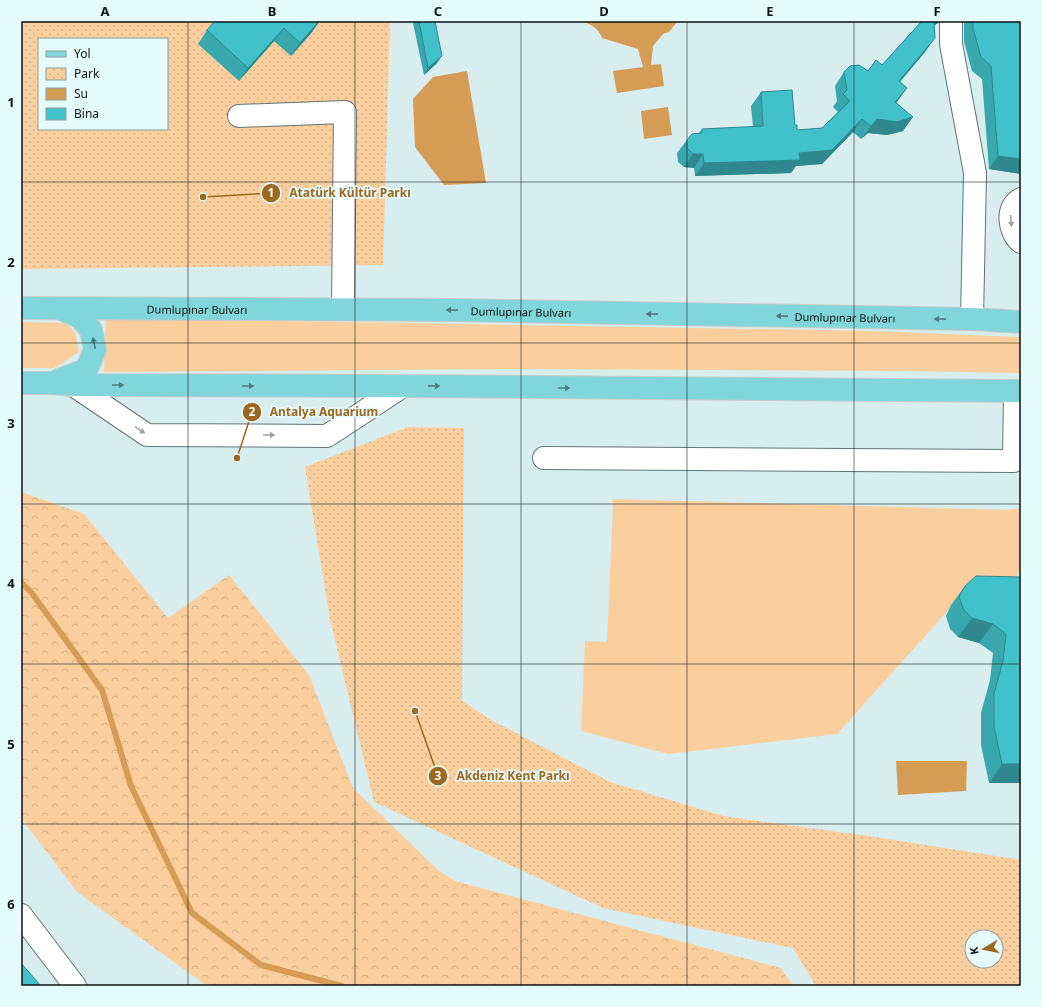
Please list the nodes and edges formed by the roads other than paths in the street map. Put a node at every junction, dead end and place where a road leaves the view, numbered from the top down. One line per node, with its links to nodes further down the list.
1 (951, 21): 8 (lane)
2 (239, 116): 7 (lane)
3 (1021, 199): 4 (lane, one-way to 4)
4 (1021, 242)
5 (21, 308): 6 (main road, Dumlupınar Bulvarı)
6 (61, 309): 7 (main road, Dumlupınar Bulvarı); 11 (main road, one-way to 6)
7 (343, 309): 8 (main road, Dumlupınar Bulvarı, one-way to 7)
8 (972, 319): 9 (main road, Dumlupınar Bulvarı)
9 (1021, 322)
10 (21, 383): 11 (main road)
11 (51, 383): 12 (main road)
12 (73, 385): 13 (main road, one-way to 13); 13 (lane, one-way to 13)
13 (403, 386): 14 (main road, one-way to 14)
14 (1018, 391): 15 (lane)
15 (544, 458)
16 (21, 915): 17 (lane)
17 (75, 986)

